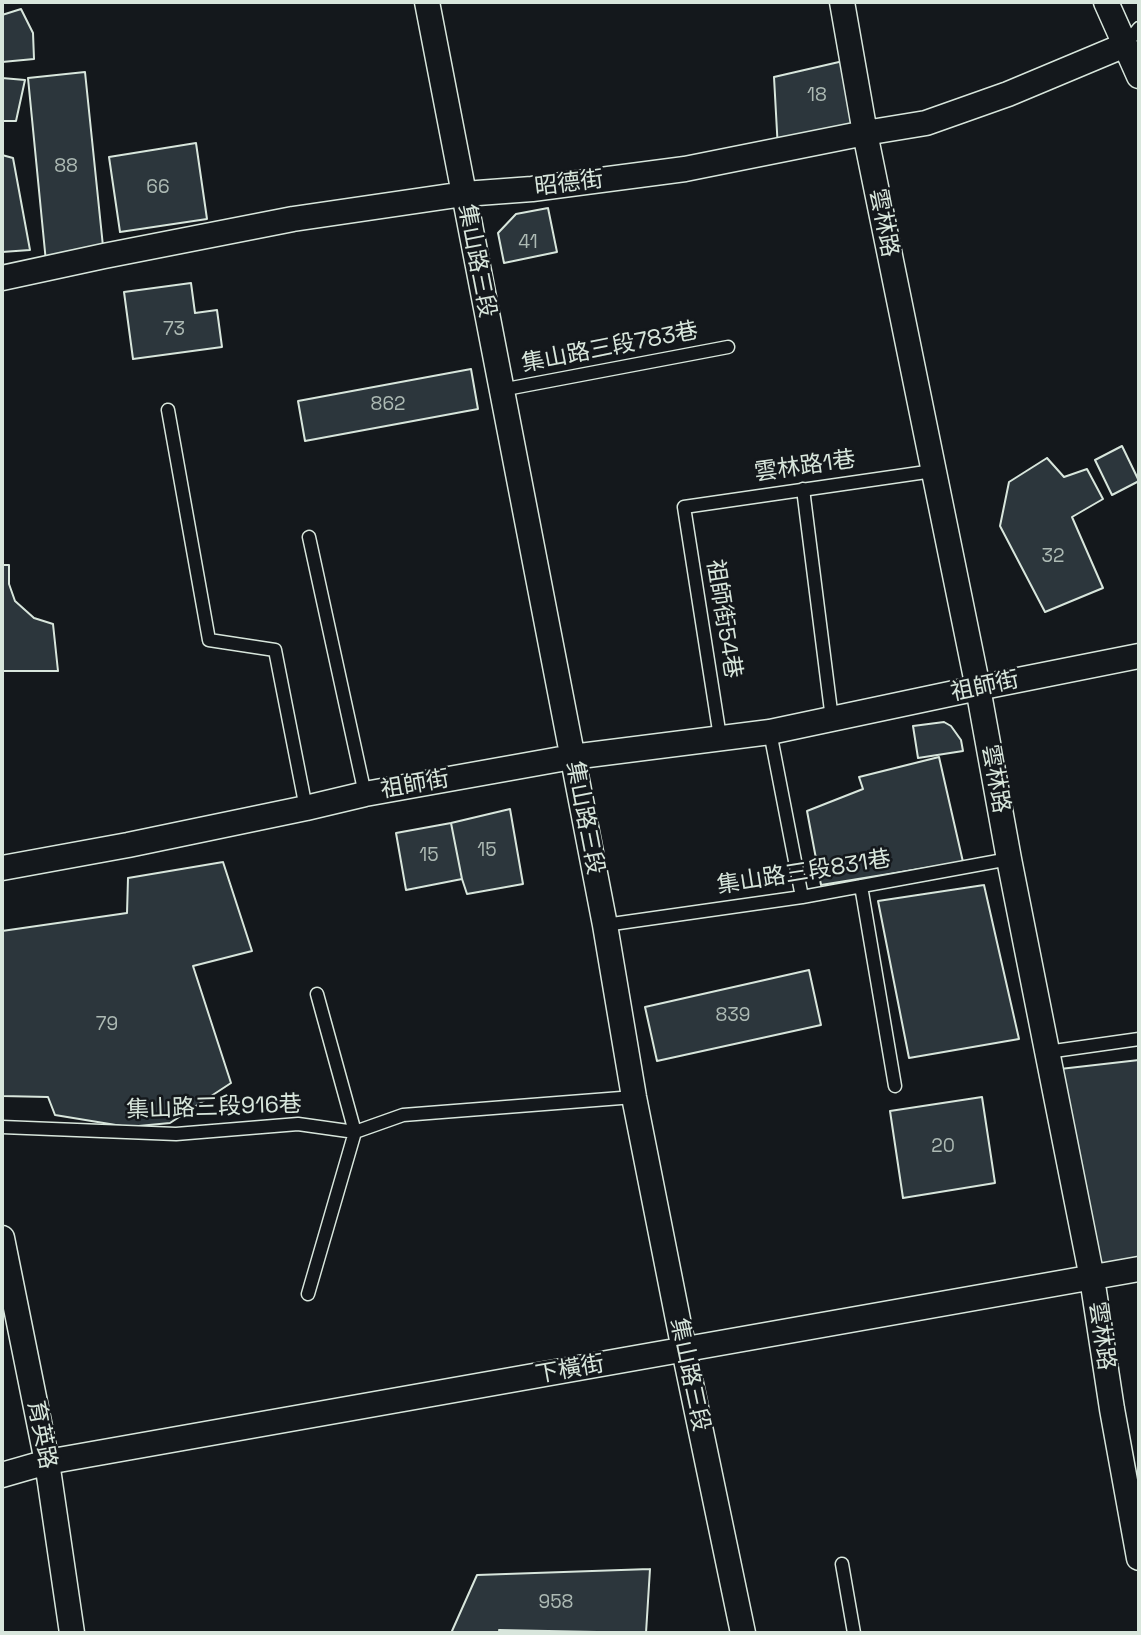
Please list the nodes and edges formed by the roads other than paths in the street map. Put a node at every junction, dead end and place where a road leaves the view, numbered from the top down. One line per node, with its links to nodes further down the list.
1 (427, 2): 7 (street, 集山路三段)
2 (842, 2): 6 (street, 雲林路)
3 (1106, 2): 4 (street)
4 (1132, 36): 5 (street); 6 (street, 昭德街)
5 (1139, 76)
6 (865, 133): 7 (street, 昭德街); 12 (street, 雲林路)
7 (464, 194): 8 (street, 昭德街); 10 (street, 集山路三段)
8 (2, 278)
9 (728, 347): 10 (lane, 集山路三段783巷)
10 (501, 390): 21 (street, 集山路三段)
11 (168, 410): 23 (lane)
12 (933, 471): 13 (lane, 雲林路1巷); 17 (street, 雲林路)
13 (803, 489): 14 (lane, 雲林路1巷); 18 (lane)
14 (684, 507): 20 (lane, 祖師街54巷)
15 (309, 537): 22 (lane)
16 (1139, 656): 17 (street, 祖師街)
17 (978, 688): 18 (street, 祖師街); 24 (street, 雲林路)
18 (832, 719): 19 (street, 祖師街)
19 (770, 732): 20 (street, 祖師街); 27 (lane)
20 (720, 737): 21 (street, 祖師街)
21 (572, 757): 22 (street, 祖師街); 28 (street, 集山路三段)
22 (365, 794): 23 (street, 祖師街)
23 (306, 808): 25 (street, 祖師街)
24 (1009, 859): 26 (lane, 集山路三段831巷); 31 (street, 雲林路)
25 (2, 868)
26 (861, 886): 27 (lane, 集山路三段831巷); 32 (lane)
27 (802, 897): 28 (lane, 集山路三段831巷)
28 (605, 925): 33 (street, 集山路三段)
29 (317, 994): 35 (lane)
30 (1139, 1039): 31 (lane)
31 (1047, 1052): 38 (street, 雲林路)
32 (895, 1086)
33 (634, 1097): 35 (lane, 集山路三段916巷); 40 (street, 集山路三段)
34 (2, 1127): 35 (lane, 集山路三段916巷)
35 (355, 1132): 39 (lane)
36 (2, 1238): 41 (street, 育英路)
37 (1139, 1269): 38 (street, 下橫街)
38 (1092, 1278): 40 (street, 下橫街); 43 (street, 雲林路)
39 (308, 1294)
40 (684, 1350): 41 (street, 下橫街); 46 (street, 集山路三段)
41 (47, 1462): 42 (street, 下橫街); 45 (street, 育英路)
42 (2, 1475)
43 (1139, 1556)
44 (842, 1564): 47 (lane)
45 (72, 1633)
46 (743, 1633)
47 (854, 1633)

